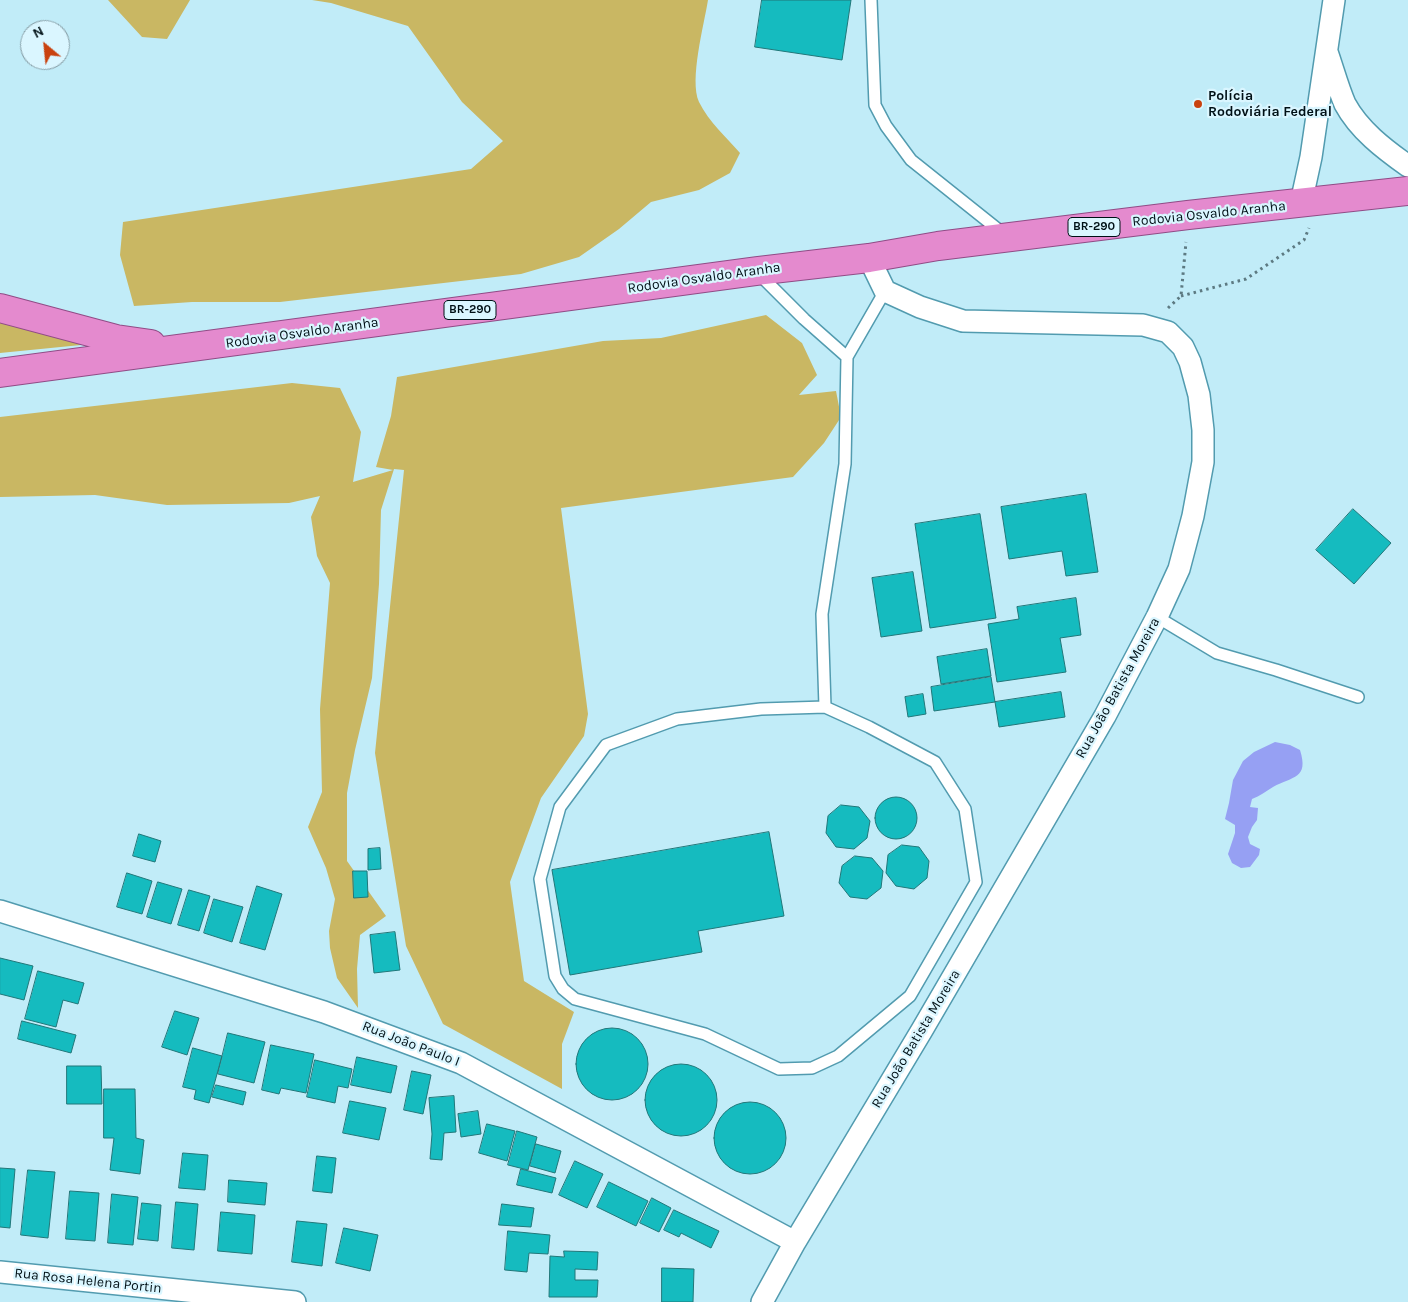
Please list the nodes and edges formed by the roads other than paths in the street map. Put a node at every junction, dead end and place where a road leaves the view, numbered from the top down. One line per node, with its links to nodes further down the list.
1 (871, 0): 7 (lane)
2 (1334, 0): 3 (street)
3 (1326, 50): 4 (street); 6 (street)
4 (1408, 166)
5 (1408, 191): 6 (highway, Rodovia Osvaldo Aranha / BR-290)
6 (1311, 202): 7 (highway, Rodovia Osvaldo Aranha / BR-290)
7 (1008, 238): 8 (highway, Rodovia Osvaldo Aranha / BR-290)
8 (869, 258): 9 (highway, Rodovia Osvaldo Aranha / BR-290); 10 (street)
9 (757, 271): 12 (highway, Rodovia Osvaldo Aranha / BR-290); 13 (lane)
10 (884, 291): 13 (lane); 15 (street, Rua João Batista Moreira)
11 (0, 308): 12 (highway)
12 (182, 349): 14 (highway, Rodovia Osvaldo Aranha / BR-290)
13 (847, 357): 17 (lane)
14 (0, 373)
15 (1157, 617): 16 (lane); 19 (street, Rua João Batista Moreira)
16 (1358, 697)
17 (825, 707): 17 (lane)
18 (0, 911): 19 (street, Rua João Paulo I)
19 (795, 1242): 22 (street, Rua João Batista Moreira)
20 (0, 1272): 21 (street, Rua Rosa Helena Portin)
21 (295, 1302)
22 (762, 1302)

